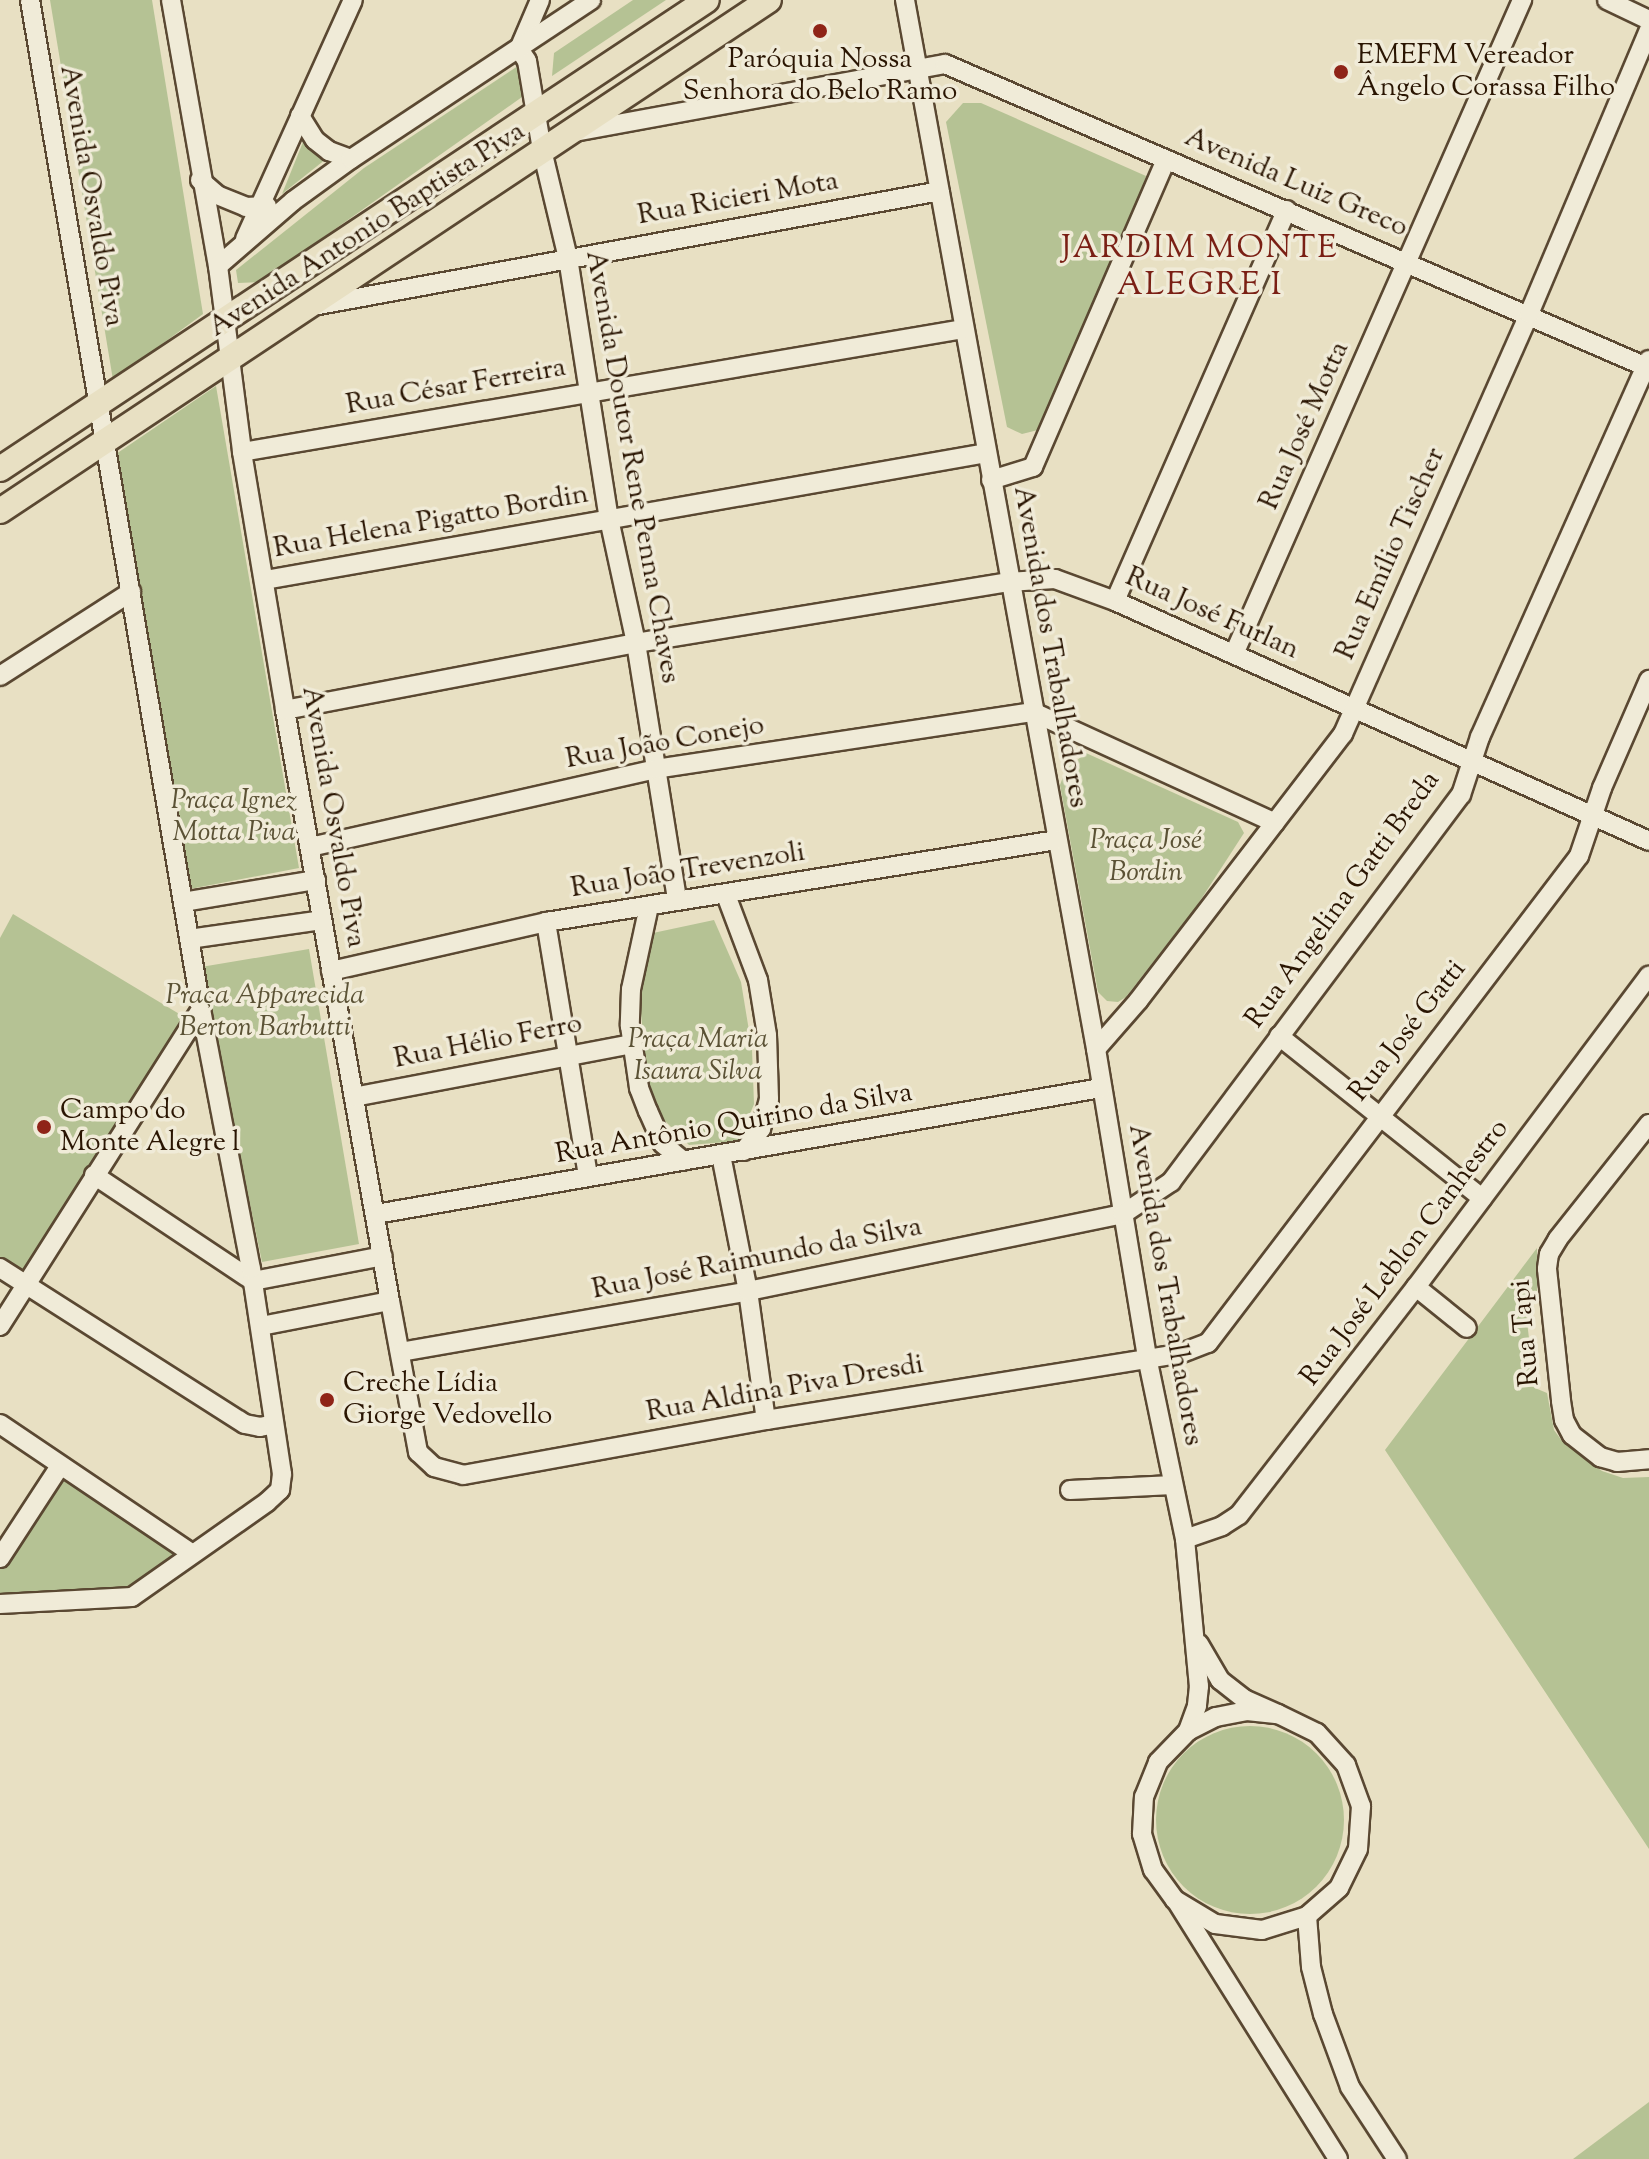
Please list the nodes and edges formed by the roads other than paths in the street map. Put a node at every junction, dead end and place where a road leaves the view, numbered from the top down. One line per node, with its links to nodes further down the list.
1 (30, 0): 37 (street, Avenida Osvaldo Piva)
2 (171, 0): 21 (street)
3 (353, 0): 16 (street)
4 (540, 0): 13 (street)
5 (591, 0): 13 (street)
6 (707, 0): 15 (main road, Avenida Antonio Baptista Piva)
7 (769, 0): 17 (main road, Avenida Antonio Baptista Piva)
8 (905, 0): 14 (street, Avenida dos Trabalhadores)
9 (1522, 0): 28 (street, Rua José Motta)
10 (1607, 0): 11 (street)
11 (1649, 20)
12 (1649, 30): 31 (street, Rua Emílio Tischer)
13 (519, 49): 15 (street, Avenida Doutor Rene Penna Chaves); 19 (street)
14 (919, 71): 17 (street, Avenida Luiz Greco); 20 (street, Avenida Luiz Greco); 22 (street, Avenida dos Trabalhadores)
15 (536, 112): 18 (street, Avenida Doutor Rene Penna Chaves); 32 (main road, Avenida Antonio Baptista Piva)
16 (300, 116): 19 (street); 24 (street)
17 (571, 133): 18 (main road, Avenida Antonio Baptista Piva)
18 (542, 150): 27 (street, Avenida Doutor Rene Penna Chaves); 30 (main road, Avenida Antonio Baptista Piva)
19 (351, 159): 23 (street)
20 (1166, 159): 25 (street, Avenida Luiz Greco); 42 (street)
21 (200, 180): 24 (street); 29 (street)
22 (940, 191): 27 (street, Rua Ricieri Mota); 33 (street, Avenida dos Trabalhadores)
23 (293, 201): 24 (street); 26 (street)
24 (258, 208): 26 (street)
25 (1287, 210): 28 (street, Avenida Luiz Greco); 48 (street)
26 (243, 242): 29 (street)
27 (568, 258): 30 (street, Rua Ricieri Mota); 36 (street, Avenida Doutor Rene Penna Chaves)
28 (1408, 262): 31 (street, Avenida Luiz Greco); 50 (street, Rua José Motta)
29 (218, 266): 32 (street)
30 (310, 307): 34 (main road, Avenida Antonio Baptista Piva)
31 (1529, 314): 35 (street, Avenida Luiz Greco); 53 (street, Rua Emílio Tischer)
32 (224, 321): 34 (street, Avenida Osvaldo Piva); 37 (main road, Avenida Antonio Baptista Piva)
33 (963, 329): 36 (street, Rua César Ferreira); 40 (street, Avenida dos Trabalhadores)
34 (228, 357): 38 (main road, Avenida Antonio Baptista Piva); 39 (street, Avenida Osvaldo Piva)
35 (1648, 365): 56 (street, Rua Angelina Gatti Breda)
36 (589, 393): 39 (street, Rua César Ferreira); 44 (street, Avenida Doutor Rene Penna Chaves)
37 (98, 402): 38 (street, Avenida Osvaldo Piva); 41 (main road, Avenida Antonio Baptista Piva)
38 (105, 439): 43 (main road, Avenida Antonio Baptista Piva); 47 (street)
39 (242, 452): 45 (street, Avenida Osvaldo Piva)
40 (986, 453): 42 (street, Avenida dos Trabalhadores); 44 (street, Rua Helena Pigatto Bordin)
41 (0, 469)
42 (991, 480): 46 (street, Avenida dos Trabalhadores)
43 (0, 511)
44 (609, 519): 45 (street, Rua Helena Pigatto Bordin); 49 (street, Avenida Doutor Rene Penna Chaves)
45 (265, 580): 54 (street, Avenida Osvaldo Piva)
46 (1008, 582): 48 (street, Rua José Furlan); 49 (street, Rua José Furlan); 55 (street, Avenida dos Trabalhadores)
47 (131, 592): 51 (street); 66 (street)
48 (1115, 601): 50 (street, Rua José Furlan)
49 (636, 643): 54 (street, Rua José Furlan); 57 (street, Avenida Doutor Rene Penna Chaves)
50 (1234, 654): 53 (street, Rua José Furlan)
51 (0, 676)
52 (1649, 680): 58 (street, Rua José Gatti)
53 (1354, 707): 56 (street, Rua José Furlan); 59 (street, Rua Emílio Tischer)
54 (285, 710): 62 (street, Avenida Osvaldo Piva)
55 (1033, 712): 57 (street, Rua João Conejo); 59 (street); 60 (street, Avenida dos Trabalhadores)
56 (1471, 763): 58 (street, Rua José Furlan); 74 (street, Rua Angelina Gatti Breda)
57 (655, 769): 62 (street, Rua João Conejo); 65 (street, Avenida Doutor Rene Penna Chaves)
58 (1592, 817): 61 (street, Rua José Furlan); 80 (street, Rua José Gatti)
59 (1275, 823): 76 (street, Rua Emílio Tischer)
60 (1057, 840): 64 (street, Rua João Trevenzoli); 76 (street, Avenida dos Trabalhadores)
61 (1649, 841)
62 (310, 847): 63 (street, Avenida Osvaldo Piva)
63 (316, 880): 66 (street); 68 (street, Avenida Osvaldo Piva)
64 (726, 895): 65 (street, Rua João Trevenzoli); 82 (street)
65 (677, 900): 67 (street, Rua João Trevenzoli)
66 (183, 902): 70 (street)
67 (649, 906): 69 (street, Rua João Trevenzoli); 75 (street)
68 (322, 920): 70 (street); 71 (street, Avenida Osvaldo Piva)
69 (546, 922): 71 (street, Rua João Trevenzoli); 77 (street)
70 (189, 939): 73 (street)
71 (331, 971): 79 (street, Avenida Osvaldo Piva)
72 (1649, 975): 87 (street, Rua José Leblon Canhestro)
73 (201, 1009): 85 (street); 92 (street)
74 (1279, 1036): 80 (street); 89 (street, Rua Angelina Gatti Breda)
75 (633, 1044): 77 (street, Rua Hélio Ferro); 84 (street)
76 (1096, 1049): 78 (street, Avenida dos Trabalhadores)
77 (568, 1054): 79 (street, Rua Hélio Ferro); 86 (street)
78 (1101, 1088): 82 (street, Rua Antônio Quirino da Silva); 89 (street, Avenida dos Trabalhadores)
79 (354, 1097): 88 (street, Avenida Osvaldo Piva)
80 (1378, 1116): 87 (street); 101 (street, Rua José Gatti)
81 (1649, 1124): 105 (street, Rua Tapi)
82 (744, 1151): 83 (street, Rua Antônio Quirino da Silva)
83 (721, 1155): 84 (street, Rua Antônio Quirino da Silva); 95 (street)
84 (683, 1161): 86 (street, Rua Antônio Quirino da Silva)
85 (94, 1175): 92 (street); 93 (street)
86 (588, 1177): 88 (street, Rua Antônio Quirino da Silva)
87 (1482, 1198): 94 (street, Rua José Leblon Canhestro)
88 (376, 1214): 90 (street, Avenida Osvaldo Piva)
89 (1123, 1214): 95 (street, Rua José Raimundo da Silva); 101 (street, Avenida dos Trabalhadores)
90 (383, 1256): 92 (street); 96 (street, Avenida Osvaldo Piva)
91 (0, 1268): 93 (street)
92 (253, 1281): 98 (street)
93 (25, 1284): 97 (street); 104 (street)
94 (1416, 1287): 99 (street); 110 (street, Rua José Leblon Canhestro)
95 (748, 1291): 100 (street, Rua José Raimundo da Silva); 102 (street)
96 (390, 1301): 98 (street); 100 (street, Avenida Osvaldo Piva)
97 (0, 1326)
98 (261, 1326): 104 (street)
99 (1467, 1328)
100 (400, 1352): 107 (street, Avenida Osvaldo Piva)
101 (1147, 1357): 102 (street, Rua Aldina Piva Dresdi); 108 (street, Avenida dos Trabalhadores)
102 (766, 1420): 107 (street, Rua Aldina Piva Dresdi)
103 (0, 1424): 106 (street)
104 (274, 1424): 111 (street)
105 (1649, 1459)
106 (60, 1466): 111 (street); 112 (street)
107 (434, 1467)
108 (1173, 1485): 109 (street); 110 (street, Avenida dos Trabalhadores)
109 (1070, 1490)
110 (1185, 1539): 114 (street, Avenida dos Trabalhadores)
111 (191, 1553): 113 (street)
112 (0, 1558)
113 (0, 1604)
114 (1195, 1635): 115 (street, Avenida dos Trabalhadores); 116 (street, Avenida dos Trabalhadores)
115 (1278, 1714): 116 (street); 118 (street)
116 (1188, 1731): 117 (street)
117 (1175, 1900): 118 (street); 119 (street)
118 (1307, 1916): 120 (street)
119 (1338, 2159)
120 (1397, 2159)

